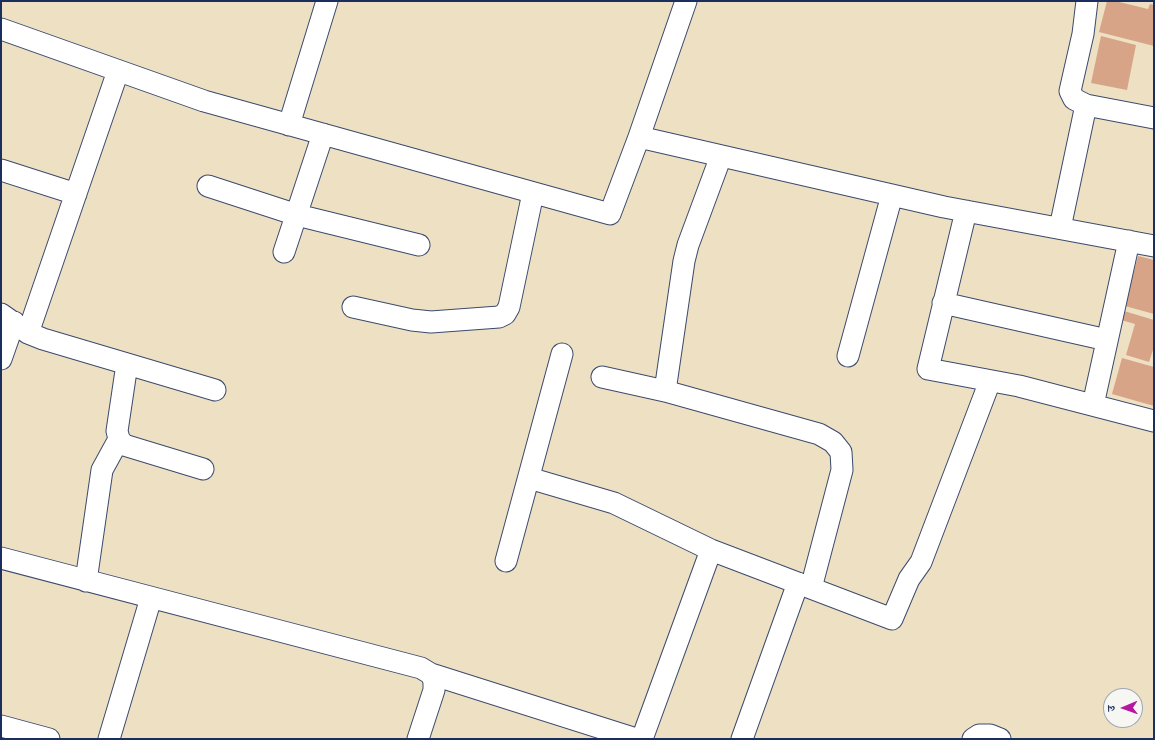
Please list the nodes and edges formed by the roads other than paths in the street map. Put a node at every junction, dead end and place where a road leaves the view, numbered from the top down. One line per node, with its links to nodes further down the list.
1 (327, 1): 8 (street)
2 (686, 1): 10 (street)
3 (1088, 1): 6 (street)
4 (1, 29): 5 (street)
5 (118, 71): 8 (street); 15 (street)
6 (1086, 106): 7 (street); 19 (street)
7 (1154, 118)
8 (289, 125): 9 (street)
9 (323, 134): 14 (street); 18 (street)
10 (639, 137): 11 (street); 14 (street)
11 (721, 156): 16 (street); 35 (street)
12 (1, 170): 15 (street)
13 (208, 186): 18 (street)
14 (533, 193): 25 (street)
15 (76, 194): 26 (street)
16 (892, 195): 17 (street); 29 (street)
17 (966, 211): 19 (street); 24 (street)
18 (297, 215): 21 (street); 23 (street)
19 (1060, 228): 20 (street)
20 (1129, 241): 22 (street); 27 (street)
21 (419, 245)
22 (1154, 246)
23 (284, 252)
24 (943, 303): 27 (street); 33 (street)
25 (353, 307)
26 (14, 323): 30 (street); 31 (street)
27 (1107, 340): 36 (street)
28 (562, 354): 40 (street)
29 (848, 356)
30 (1, 359)
31 (127, 364): 34 (street); 38 (street)
32 (602, 377): 35 (street)
33 (990, 381): 36 (street); 45 (street)
34 (215, 390)
35 (665, 391): 45 (street)
36 (1093, 405): 37 (street)
37 (1154, 421)
38 (119, 439): 39 (street); 44 (street)
39 (204, 469)
40 (529, 478): 41 (street); 43 (street)
41 (711, 550): 45 (street); 53 (street)
42 (1, 558): 44 (street)
43 (506, 561)
44 (86, 580): 46 (street)
45 (805, 586): 54 (street)
46 (151, 598): 47 (street); 50 (street)
47 (431, 674): 51 (street); 52 (street)
48 (1, 726): 49 (street)
49 (49, 739)
50 (109, 739)
51 (418, 739)
52 (636, 739)
53 (642, 739)
54 (742, 739)
55 (973, 739): 56 (street)
56 (1000, 739)

